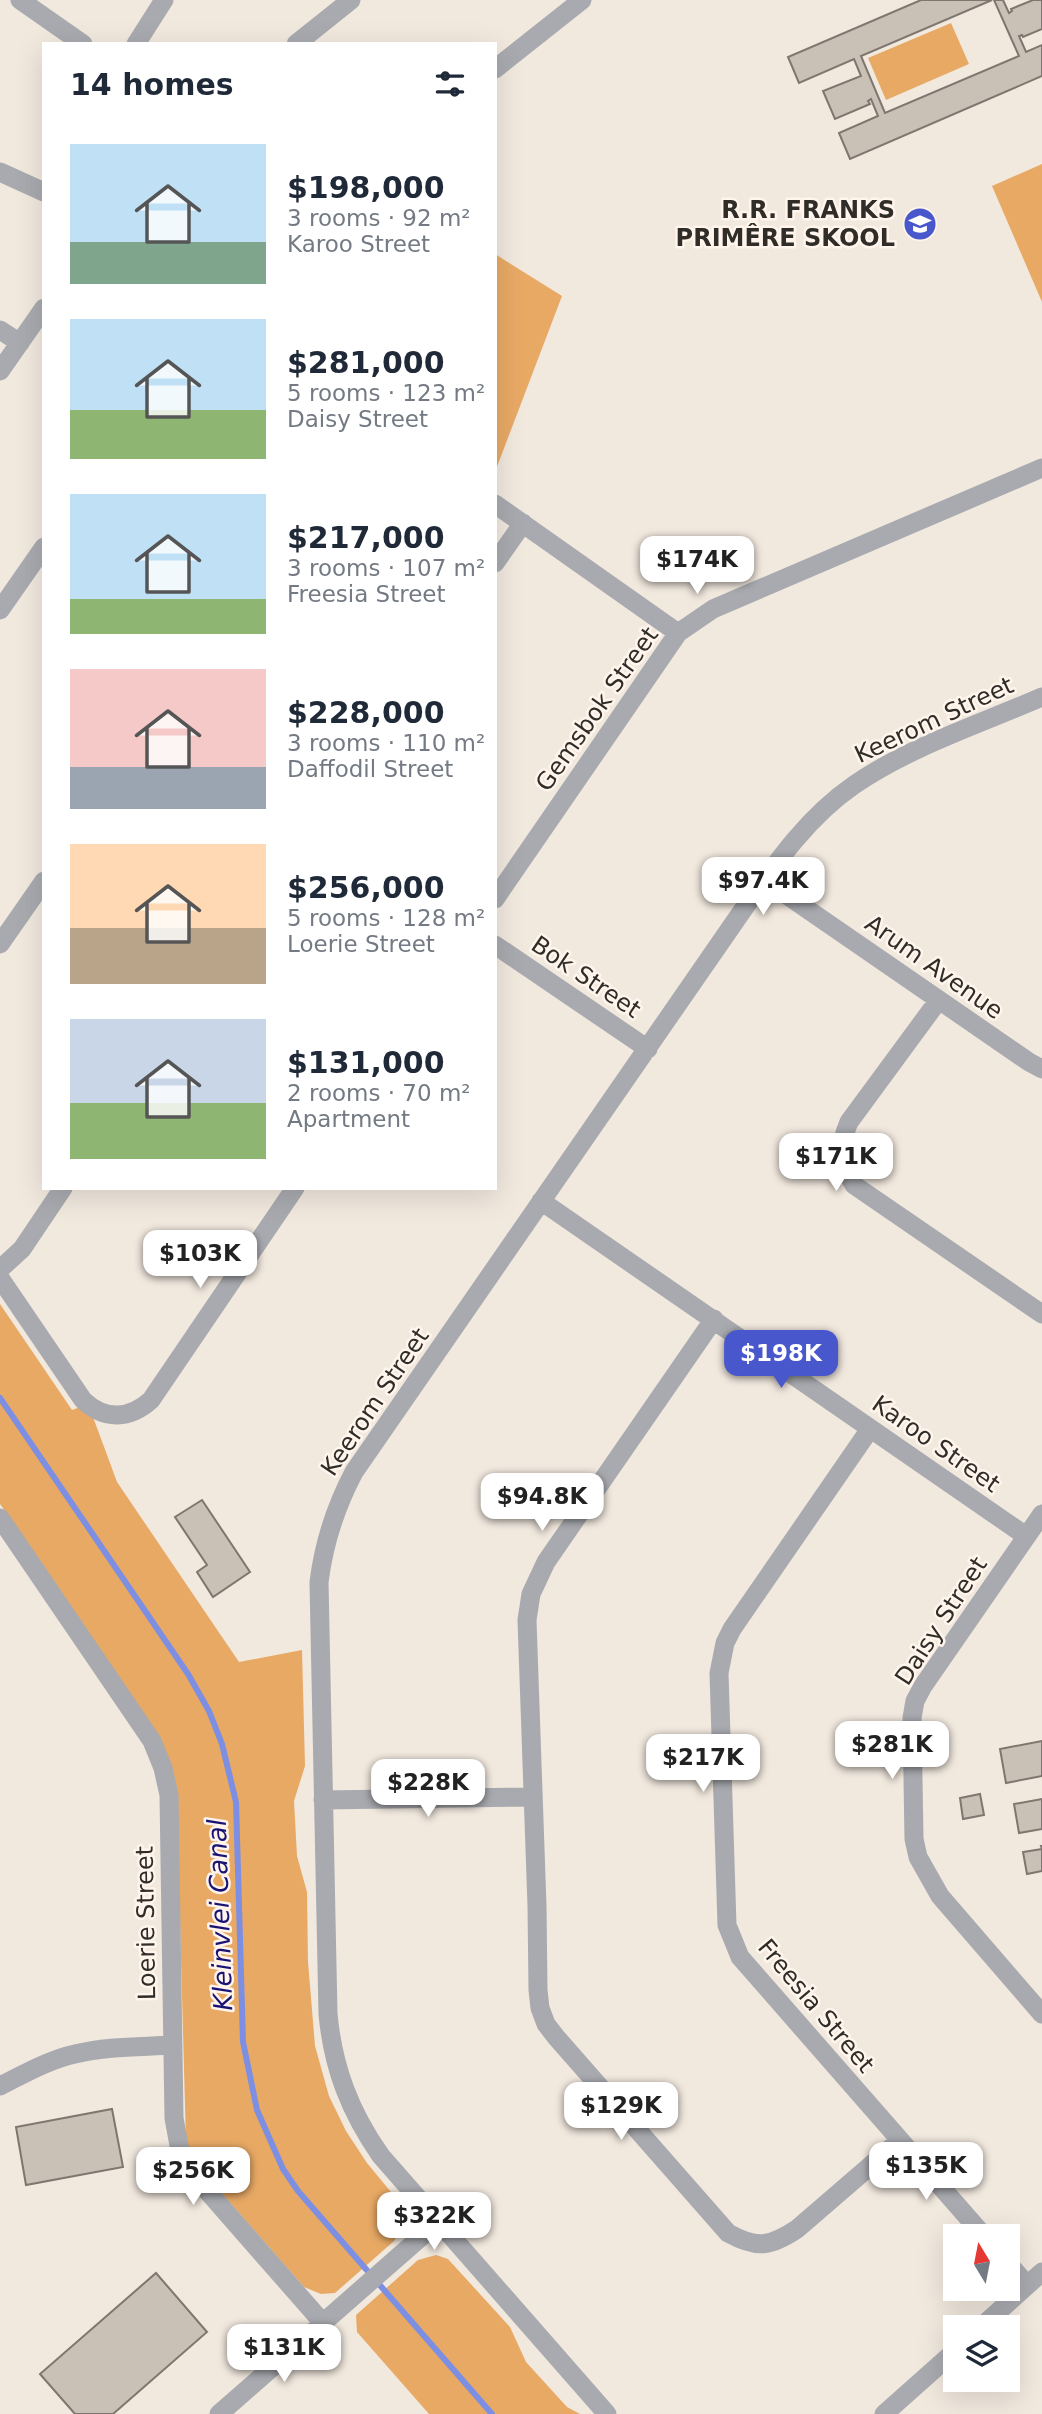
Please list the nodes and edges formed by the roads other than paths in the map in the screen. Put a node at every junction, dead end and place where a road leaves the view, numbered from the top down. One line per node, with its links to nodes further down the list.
1 (20, 0): 5 (street)
2 (164, 0): 6 (street)
3 (351, 0): 7 (street)
4 (582, 0): 8 (street)
5 (80, 42)
6 (137, 42)
7 (298, 42)
8 (497, 67)
9 (0, 172): 10 (street)
10 (42, 191)
11 (42, 311): 13 (street)
12 (0, 330): 13 (street)
13 (20, 343): 14 (street)
14 (0, 371)
15 (1042, 468): 21 (street, Gemsbok Street)
16 (497, 505): 17 (street)
17 (523, 523): 19 (street); 21 (street)
18 (42, 550): 20 (street)
19 (497, 560)
20 (0, 610)
21 (678, 633): 25 (street, Gemsbok Street)
22 (1042, 697): 23 (street, Keerom Street)
23 (765, 880): 28 (street, Arum Avenue); 29 (street, Keerom Street)
24 (42, 884): 26 (street)
25 (497, 897)
26 (0, 944)
27 (497, 946): 29 (street, Bok Street)
28 (938, 1001): 30 (street, Arum Avenue); 36 (street)
29 (648, 1049): 33 (street, Keerom Street)
30 (1042, 1069)
31 (62, 1190): 34 (street)
32 (294, 1190): 35 (street)
33 (541, 1201): 37 (street, Karoo Street); 43 (street, Keerom Street)
34 (0, 1269)
35 (0, 1278)
36 (1042, 1314)
37 (715, 1319): 38 (street, Karoo Street); 42 (street)
38 (870, 1429): 41 (street, Karoo Street); 47 (street, Freesia Street)
39 (1042, 1514): 41 (street, Daisy Street)
40 (0, 1518): 45 (street, Loerie Street)
41 (1026, 1536): 44 (street, Daisy Street)
42 (534, 1797): 43 (street); 47 (street)
43 (323, 1800): 48 (street, Keerom Street)
44 (1042, 2014)
45 (173, 2045): 46 (street); 52 (street, Loerie Street)
46 (2, 2079)
47 (898, 2141): 49 (street, Freesia Street)
48 (438, 2221): 52 (street); 55 (street, Keerom Street)
49 (973, 2224)
50 (1035, 2278): 51 (street)
51 (994, 2315)
52 (323, 2323): 54 (street)
53 (943, 2362): 56 (street)
54 (219, 2414)
55 (607, 2414)
56 (884, 2414)

